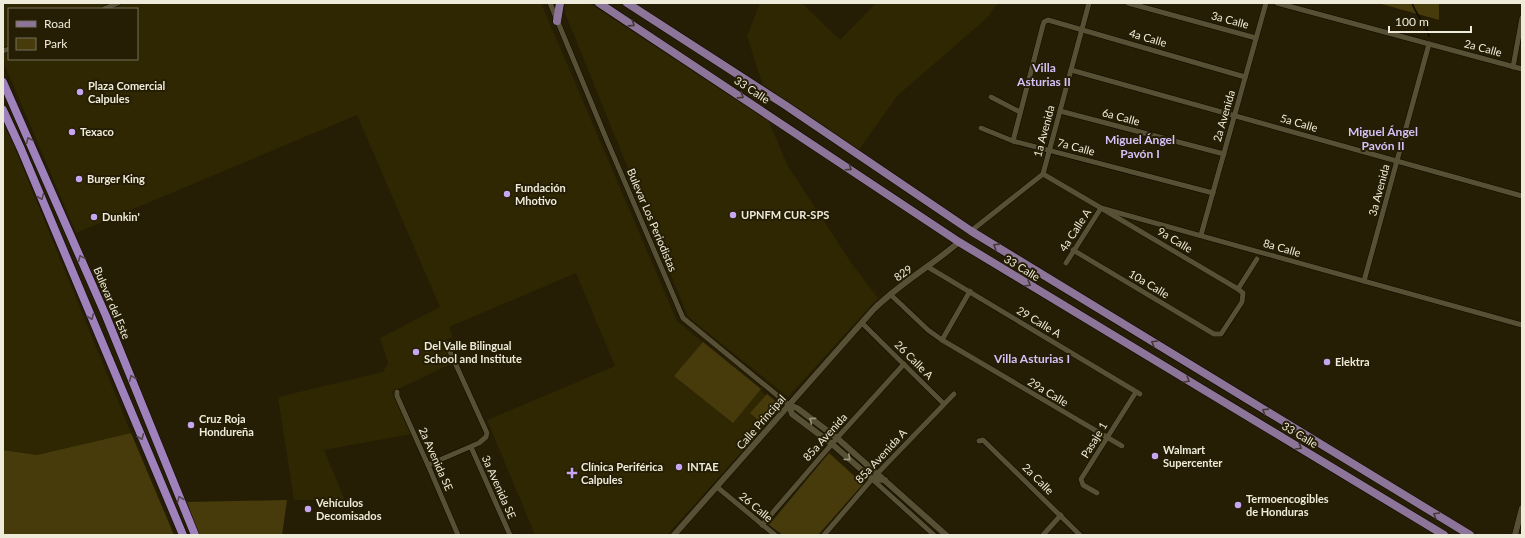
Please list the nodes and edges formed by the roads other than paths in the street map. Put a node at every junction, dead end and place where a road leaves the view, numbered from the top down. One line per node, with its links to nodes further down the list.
1 (118, 3): 10 (street)
2 (550, 3): 12 (street, Bulevar Los Periodistas)
3 (560, 3): 12 (main road)
4 (600, 3): 37 (main road, 33 Calle, one-way to 37)
5 (627, 3): 35 (main road, 33 Calle)
6 (1089, 3): 13 (street, 1a Avenida)
7 (1128, 3): 14 (street, 3a Calle)
8 (1266, 3): 14 (street, 2a Avenida)
9 (1277, 3): 15 (street, 2a Calle)
10 (106, 8)
11 (1522, 18): 16 (street)
12 (558, 21): 55 (street, Bulevar Los Periodistas)
13 (1082, 29): 18 (street, 1a Avenida); 19 (street, 4a Calle); 24 (street, 4a Calle)
14 (1256, 38): 19 (street, 2a Avenida)
15 (1430, 44): 16 (street, 2a Calle); 30 (street, 3a Avenida)
16 (1513, 67): 17 (street, 2a Calle)
17 (1522, 69)
18 (1071, 70): 23 (street, 1a Avenida); 25 (street, 5a Calle)
19 (1245, 77): 25 (street, 2a Avenida)
20 (3, 82): 56 (highway, Bulevar del Este, one-way to 20)
21 (991, 97): 24 (street)
22 (3, 110): 57 (highway, one-way to 57)
23 (1060, 111): 28 (street, 1a Avenida); 29 (street, 6a Calle)
24 (1020, 112): 27 (street)
25 (1234, 116): 29 (street, 2a Avenida); 30 (street, 5a Calle)
26 (981, 128): 27 (street, 7a Calle)
27 (1013, 141): 28 (street, 7a Calle)
28 (1050, 150): 31 (street, 1a Avenida); 32 (street, 7a Calle)
29 (1224, 154): 32 (street, 2a Avenida)
30 (1397, 161): 33 (street, 5a Calle); 42 (street, 3a Avenida)
31 (1043, 174): 34 (street, 8a Calle); 35 (street, 1a Avenida)
32 (1213, 193): 36 (street, 2a Avenida)
33 (1522, 196)
34 (1101, 208): 36 (street, 8a Calle); 38 (street, 4a Calle A); 43 (street, 9a Calle)
35 (970, 231): 85 (main road, 33 Calle, one-way to 35)
36 (1201, 235): 42 (street, 8a Calle)
37 (959, 242): 41 (street, 829); 84 (main road, 33 Calle, one-way to 84)
38 (1073, 250): 40 (street, 4a Calle A); 43 (street, 10a Calle)
39 (1256, 259): 43 (street)
40 (1066, 263)
41 (928, 267): 44 (street, 29 Calle A); 45 (street, 829)
42 (1364, 281): 47 (street, 8a Calle)
43 (1238, 289)
44 (970, 291): 48 (street); 52 (street, 29 Calle A)
45 (890, 294): 46 (street, 829); 48 (street, 29a Calle)
46 (862, 323): 50 (street, 26 Calle A); 55 (street, Calle Principal)
47 (1522, 325)
48 (942, 340): 58 (street, 29a Calle)
49 (446, 343): 63 (street, 3a Avenida SE)
50 (904, 364): 54 (street, 26 Calle A); 59 (street, 85a Avenida)
51 (397, 392): 64 (street, 2a Avenida SE)
52 (1138, 393): 58 (street, Pasaje 1)
53 (954, 394): 54 (street, 85a Avenida A)
54 (944, 404): 65 (street, 85a Avenida A)
55 (789, 405): 59 (street, Bulevar Los Periodistas, one-way to 55); 61 (street, Bulevar Los Periodistas); 68 (street, Calle Principal)
56 (145, 413): 57 (highway); 74 (highway, Bulevar del Este, one-way to 56)
57 (133, 416): 73 (highway, one-way to 73)
58 (1107, 437): 62 (street, 29a Calle); 69 (street, Pasaje 1)
59 (837, 438): 61 (street, 85a Avenida); 65 (street, Bulevar Los Periodistas)
60 (979, 440): 71 (street, 2a Calle)
61 (832, 444): 66 (street, Bulevar Los Periodistas, one-way to 66); 72 (street, 85a Avenida)
62 (1122, 446)
63 (471, 447): 64 (street); 76 (street, 3a Avenida SE)
64 (428, 465): 75 (street, 2a Avenida SE)
65 (878, 473): 66 (street, 85a Avenida A); 67 (street, Bulevar Los Periodistas)
66 (872, 479): 67 (street); 79 (street, 85a Avenida A); 80 (street, Bulevar Los Periodistas)
67 (885, 480): 81 (street, Bulevar Los Periodistas)
68 (717, 487): 72 (street, 26 Calle); 77 (street, Calle Principal)
69 (1097, 493)
70 (1522, 508): 86 (street)
71 (1061, 515): 82 (street); 83 (street, 2a Calle)
72 (762, 525): 78 (street, 26 Calle)
73 (183, 535)
74 (195, 535)
75 (458, 535)
76 (510, 535)
77 (674, 535)
78 (775, 535)
79 (824, 535)
80 (934, 535)
81 (946, 535)
82 (1043, 535)
83 (1080, 535)
84 (1444, 535)
85 (1470, 535)
86 (1515, 535)

